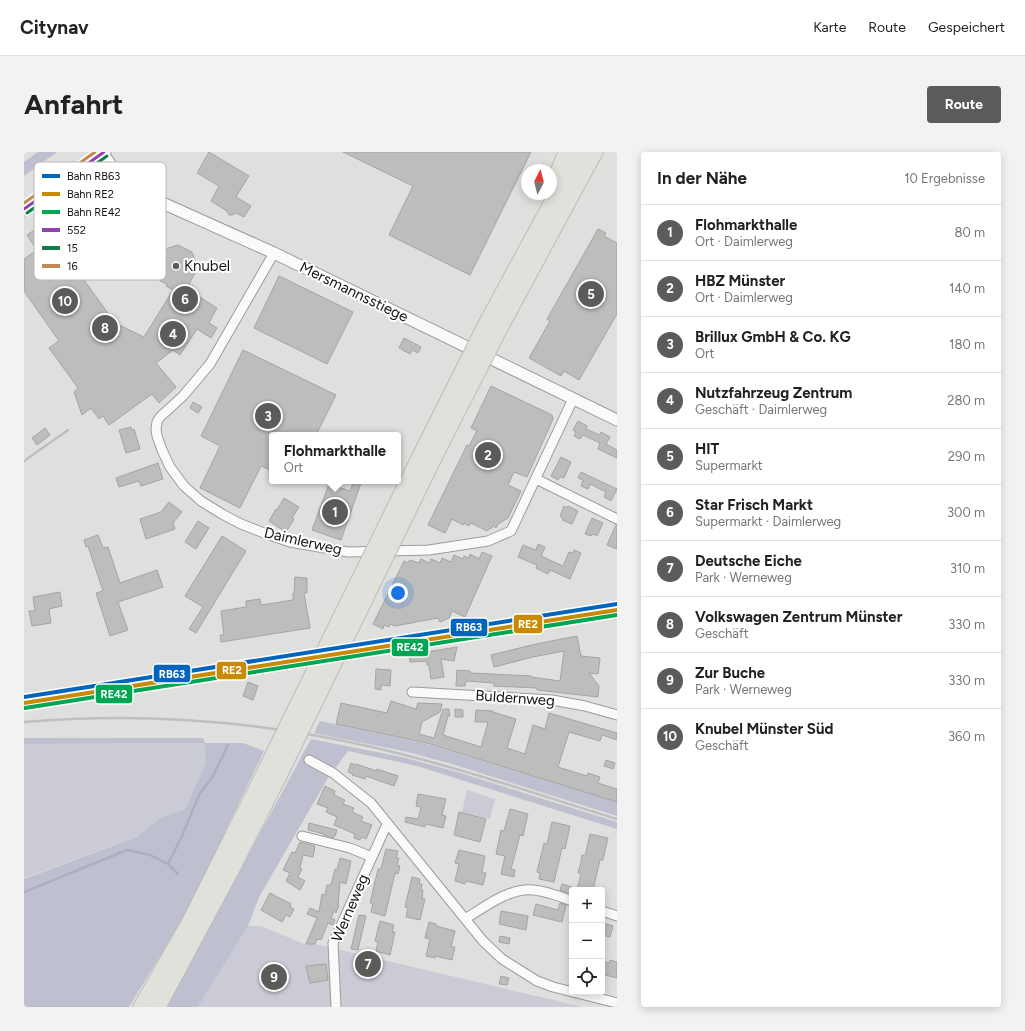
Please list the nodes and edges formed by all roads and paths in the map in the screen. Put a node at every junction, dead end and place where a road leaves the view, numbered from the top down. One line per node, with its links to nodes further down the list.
1 (566, 152): 7 (highway)
2 (579, 152): 12 (highway)
3 (595, 152): 14 (highway)
4 (103, 153): 5 (main road); 6 (street, Mersmannsstiege)
5 (90, 162)
6 (109, 162)
7 (557, 173)
8 (546, 200): 12 (highway)
9 (34, 202): 11 (main road)
10 (166, 204): 13 (street, Mersmannsstiege)
11 (24, 209)
12 (526, 250): 14 (highway)
13 (274, 252): 15 (street, Mersmannsstiege); 17 (street, Daimlerweg)
14 (493, 327): 22 (highway, bridge)
15 (573, 399): 16 (street, Mersmannsstiege); 17 (street, Daimlerweg)
16 (617, 420)
17 (536, 480): 18 (street)
18 (617, 519)
19 (412, 692): 20 (street, Buldernweg)
20 (617, 715)
21 (309, 760): 23 (street)
22 (272, 774): 31 (highway); 32 (highway)
23 (387, 824): 25 (street, Werneweg); 29 (street)
24 (302, 836): 25 (street, Werneweg)
25 (372, 857): 33 (street, Werneweg)
26 (569, 900): 29 (street)
27 (605, 912): 28 (street)
28 (617, 916)
29 (464, 919): 30 (street)
30 (617, 1003)
31 (141, 1007)
32 (158, 1007)
33 (336, 1007)

